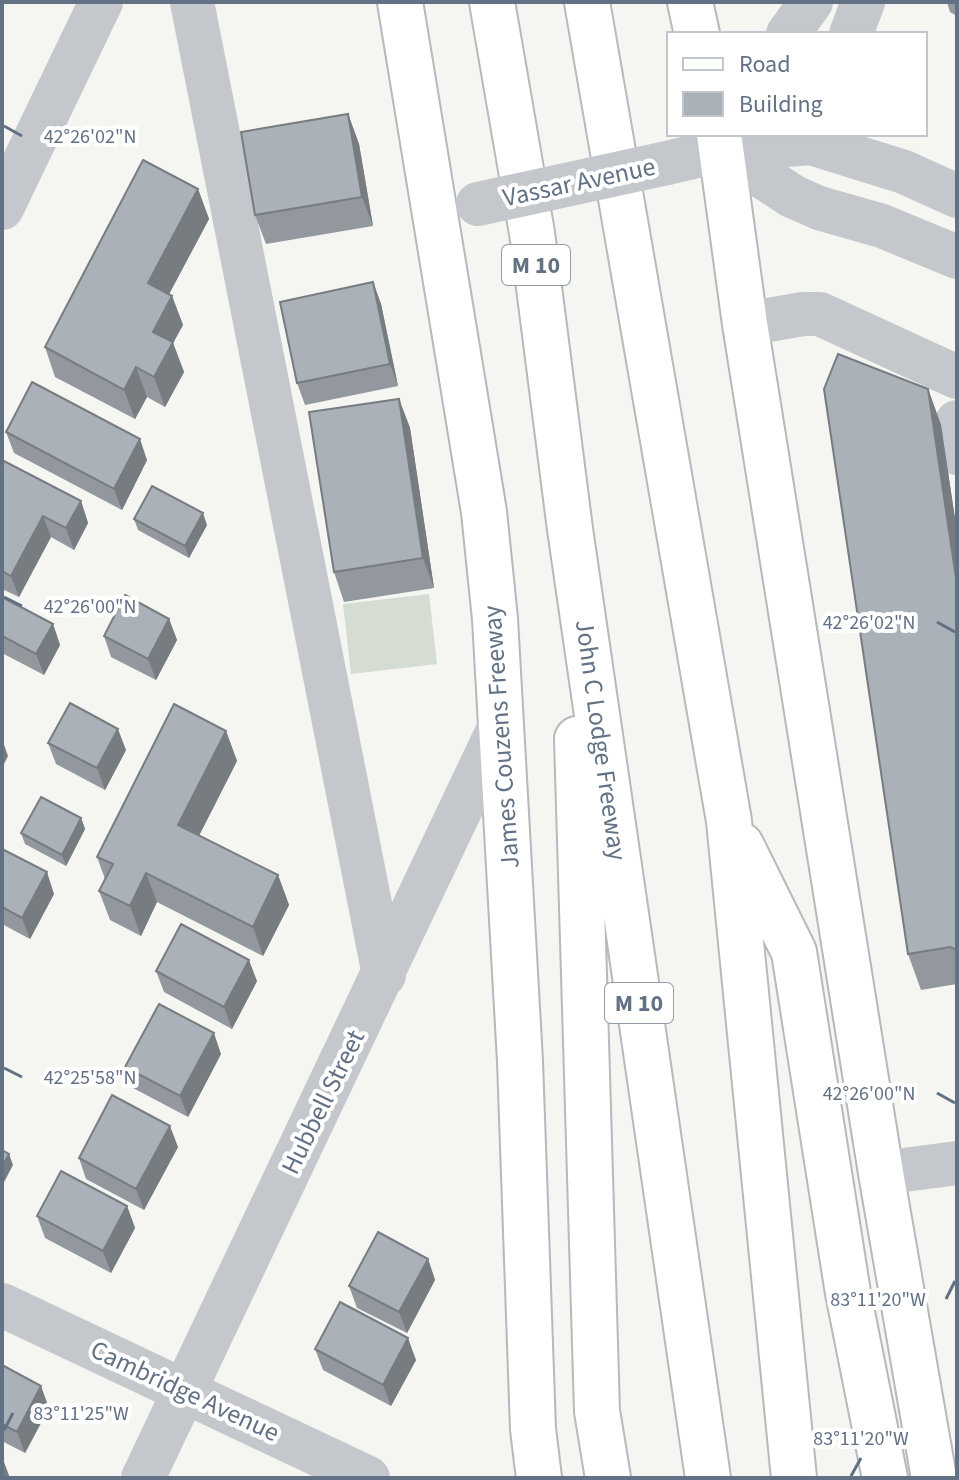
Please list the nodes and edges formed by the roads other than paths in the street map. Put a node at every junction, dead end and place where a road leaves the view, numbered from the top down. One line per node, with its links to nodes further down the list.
1 (101, 2): 16 (street)
2 (192, 2): 26 (street)
3 (400, 2): 17 (main road, James Couzens Freeway)
4 (492, 2): 23 (main road, John C Lodge Freeway / M 10)
5 (587, 2): 25 (main road)
6 (690, 2): 9 (main road)
7 (811, 2): 10 (street)
8 (863, 2): 11 (street)
9 (697, 32)
10 (789, 32)
11 (852, 32)
12 (812, 138): 13 (street, Vassar Avenue); 14 (street); 15 (street, Vassar Avenue)
13 (724, 139): 14 (street); 17 (street, Vassar Avenue, bridge); 19 (main road)
14 (792, 196): 18 (street)
15 (957, 196)
16 (2, 208)
17 (435, 215): 24 (main road, James Couzens Freeway)
18 (957, 257)
19 (745, 324): 20 (street); 28 (main road)
20 (957, 377)
21 (957, 422): 22 (street)
22 (957, 453)
23 (570, 529): 34 (main road); 35 (main road, John C Lodge Freeway / M 10)
24 (501, 724): 26 (street, Hubbell Street); 33 (main road, James Couzens Freeway)
25 (729, 821): 36 (main road); 37 (main road)
26 (384, 975): 30 (street, Hubbell Street)
27 (957, 1163): 28 (street)
28 (881, 1173): 38 (main road)
29 (2, 1305): 30 (street, Cambridge Avenue)
30 (184, 1391): 31 (street, Hubbell Street); 32 (street, Cambridge Avenue)
31 (143, 1478)
32 (368, 1478)
33 (539, 1478)
34 (608, 1478)
35 (708, 1478)
36 (794, 1478)
37 (885, 1478)
38 (934, 1478)

